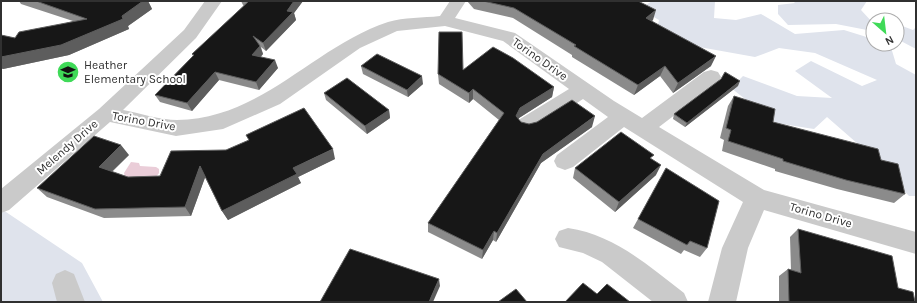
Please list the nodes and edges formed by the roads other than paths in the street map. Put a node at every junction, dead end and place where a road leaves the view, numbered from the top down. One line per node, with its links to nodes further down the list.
1 (214, 1): 6 (street, Melendy Drive)
2 (458, 1): 3 (street)
3 (445, 21): 5 (street, Torino Drive); 6 (street, Torino Drive)
4 (711, 77): 9 (street)
5 (584, 90): 7 (street, Torino Drive); 8 (street)
6 (106, 114): 12 (street, Melendy Drive)
7 (624, 116): 9 (street, Torino Drive); 10 (street)
8 (527, 126)
9 (643, 128): 11 (street, Torino Drive)
10 (565, 162)
11 (757, 198): 14 (street, Torino Drive); 16 (street)
12 (1, 203)
13 (568, 239): 15 (street)
14 (916, 243)
15 (674, 302)
16 (722, 302)

